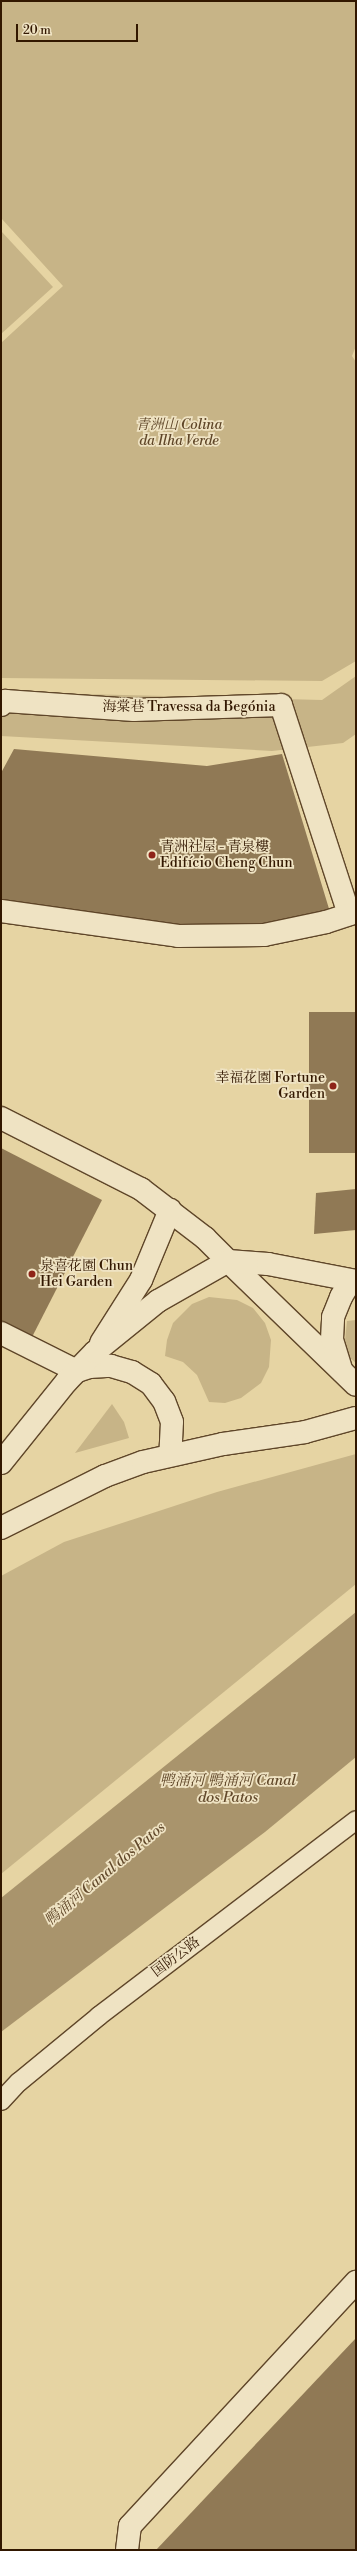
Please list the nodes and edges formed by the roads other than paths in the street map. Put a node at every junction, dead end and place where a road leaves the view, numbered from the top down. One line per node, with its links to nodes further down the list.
1 (1, 705): 3 (street, 海棠巷 Travessa da Begónia)
2 (1, 911): 3 (street)
3 (353, 913)
4 (1, 1118): 5 (street)
5 (170, 1210): 6 (street); 9 (street)
6 (228, 1261): 7 (street); 9 (street); 11 (street)
7 (356, 1281): 11 (street)
8 (1, 1334): 10 (street)
9 (95, 1352): 10 (street)
10 (77, 1371): 13 (street); 14 (street)
11 (352, 1381)
12 (356, 1418): 13 (street)
13 (170, 1455): 15 (street)
14 (1, 1464)
15 (1, 1528)
16 (356, 1820): 17 (lane, 国防公路)
17 (1, 2101)
18 (356, 2282): 19 (street)
19 (127, 2550)

